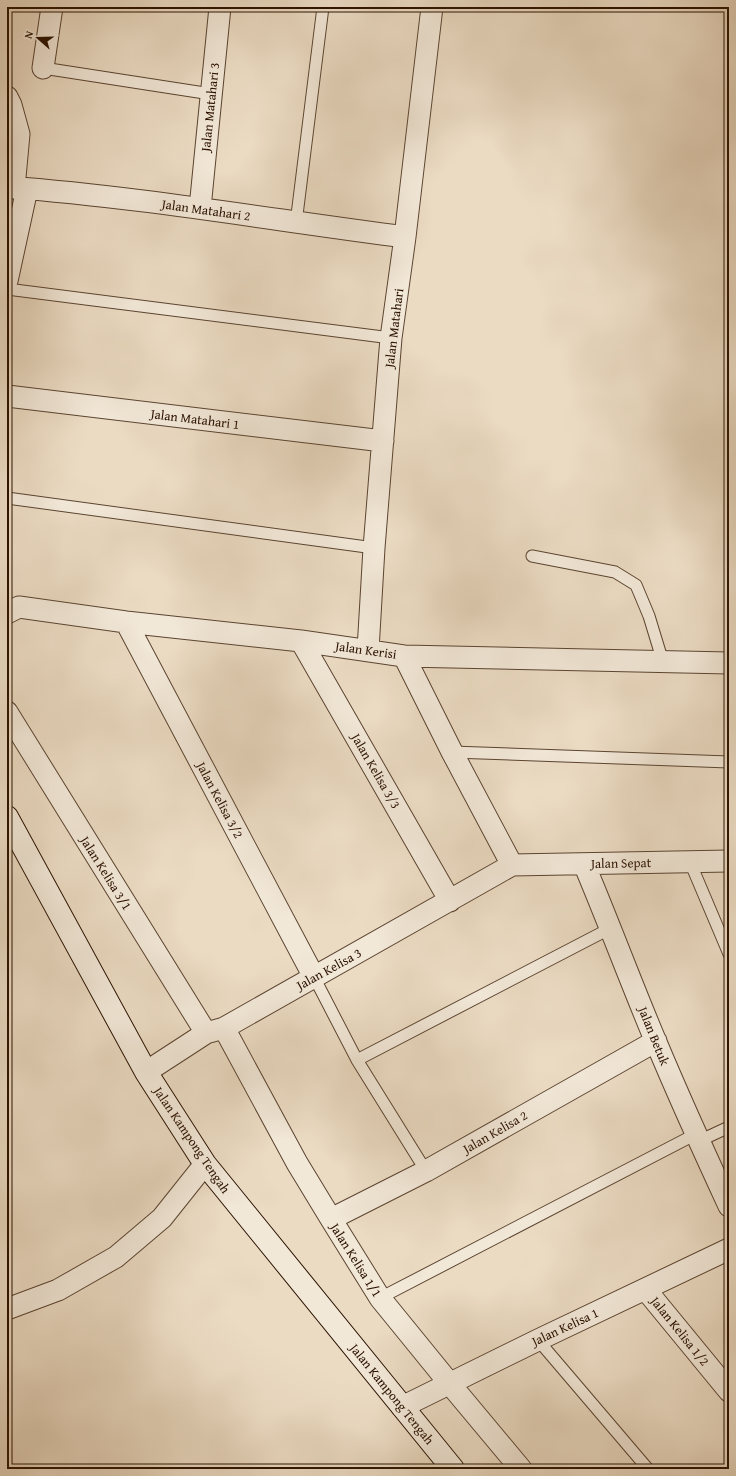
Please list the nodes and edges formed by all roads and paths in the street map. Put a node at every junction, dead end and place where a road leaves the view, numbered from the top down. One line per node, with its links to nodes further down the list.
1 (52, 7): 5 (street)
2 (220, 7): 6 (street, Jalan Matahari 3)
3 (323, 7): 10 (lane)
4 (432, 7): 11 (street, Jalan Matahari)
5 (43, 68): 6 (lane)
6 (211, 94): 9 (street, Jalan Matahari 3)
7 (7, 97): 8 (street)
8 (16, 188): 9 (street, Jalan Matahari 2); 12 (street)
9 (200, 208): 10 (street, Jalan Matahari 2)
10 (296, 223): 11 (street, Jalan Matahari 2)
11 (405, 236): 14 (street, Jalan Matahari)
12 (7, 281)
13 (7, 289): 14 (lane)
14 (391, 338): 16 (street, Jalan Matahari)
15 (7, 396): 16 (street, Jalan Matahari 1)
16 (383, 441): 18 (street, Jalan Matahari)
17 (7, 498): 18 (lane)
18 (374, 548): 23 (street, Jalan Matahari)
19 (532, 556): 25 (lane)
20 (7, 613): 21 (street, Jalan Kerisi)
21 (126, 622): 22 (street, Jalan Kerisi); 38 (street, Jalan Kelisa 3/2)
22 (301, 642): 23 (street, Jalan Kerisi); 35 (street, Jalan Kelisa 3/3)
23 (368, 650): 24 (street, Jalan Kerisi)
24 (404, 656): 25 (street, Jalan Kerisi); 28 (street)
25 (663, 662): 26 (street, Jalan Kerisi)
26 (729, 663)
27 (7, 712): 39 (street, Jalan Kelisa 3/1)
28 (452, 752): 29 (lane); 34 (street)
29 (729, 762)
30 (7, 817): 42 (street, Jalan Kampong Tengah)
31 (729, 861): 32 (street, Jalan Sepat)
32 (690, 862): 33 (street, Jalan Sepat); 37 (lane)
33 (584, 864): 34 (street, Jalan Sepat); 36 (street, Jalan Betuk)
34 (512, 866): 35 (street, Jalan Kelisa 3)
35 (450, 901): 38 (street, Jalan Kelisa 3)
36 (611, 928): 40 (street, Jalan Betuk); 41 (lane)
37 (729, 954)
38 (314, 977): 39 (street, Jalan Kelisa 3); 41 (lane)
39 (215, 1031): 42 (street, Jalan Kelisa 3); 48 (street, Jalan Kelisa 1/1)
40 (656, 1041): 44 (street, Jalan Betuk); 46 (street, Jalan Kelisa 2)
41 (358, 1060): 46 (lane)
42 (149, 1076): 45 (street, Jalan Kampong Tengah)
43 (729, 1127): 44 (lane)
44 (697, 1137): 47 (street, Jalan Betuk); 51 (lane)
45 (205, 1164): 52 (street); 56 (street, Jalan Kampong Tengah)
46 (426, 1171): 48 (street, Jalan Kelisa 2)
47 (729, 1206)
48 (331, 1219): 51 (street, Jalan Kelisa 1/1)
49 (729, 1249): 50 (street, Jalan Kelisa 1)
50 (646, 1290): 53 (street, Jalan Kelisa 1); 55 (street, Jalan Kelisa 1/2)
51 (380, 1298): 54 (street, Jalan Kelisa 1/1)
52 (7, 1309)
53 (538, 1340): 54 (street, Jalan Kelisa 1); 59 (lane)
54 (450, 1384): 56 (street, Jalan Kelisa 1); 58 (street, Jalan Kelisa 1/1)
55 (729, 1391)
56 (402, 1407): 57 (street, Jalan Kampong Tengah)
57 (453, 1469)
58 (521, 1469)
59 (648, 1469)

